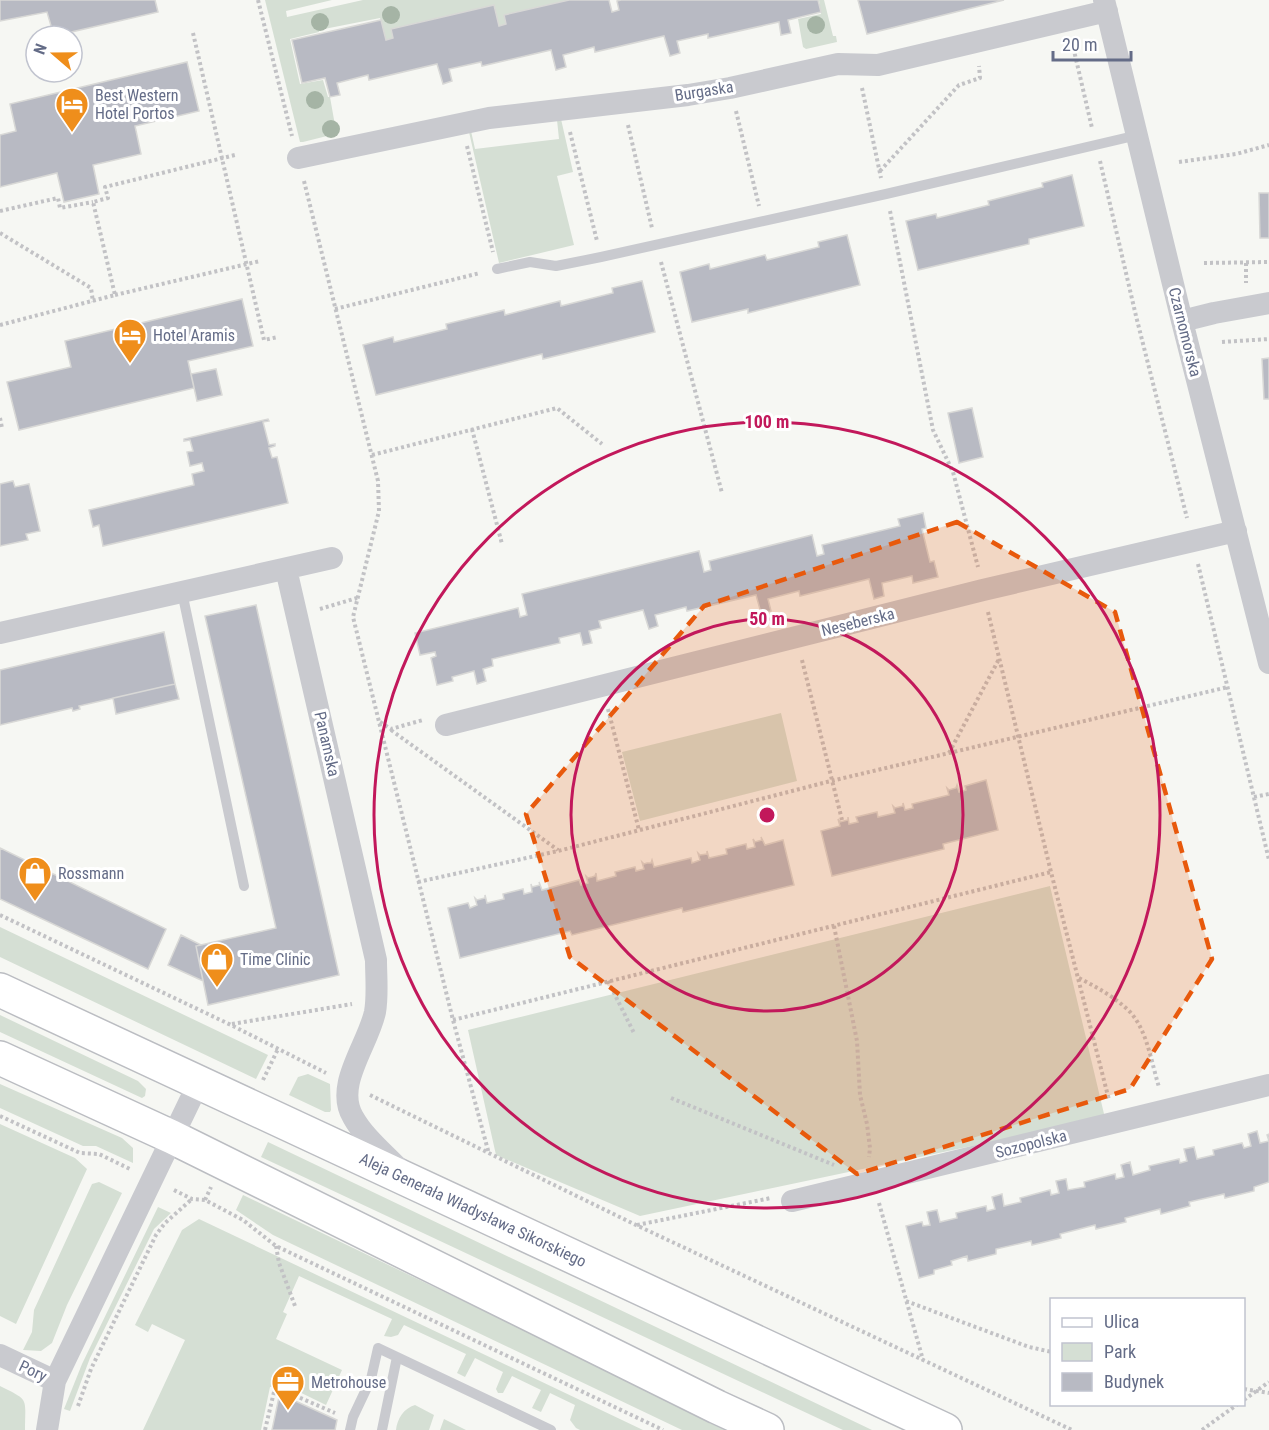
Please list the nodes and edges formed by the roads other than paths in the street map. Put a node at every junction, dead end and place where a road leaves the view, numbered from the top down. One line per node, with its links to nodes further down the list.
1 (1105, 5): 2 (street, Czarnomorska); 3 (street, Burgaska)
2 (1138, 135): 4 (lane); 6 (street, Czarnomorska)
3 (298, 158)
4 (497, 269)
5 (1269, 303): 6 (street)
6 (1182, 321): 7 (street, Czarnomorska)
7 (1236, 531): 12 (street, Czarnomorska); 13 (street, Neseberska)
8 (332, 558): 9 (street)
9 (286, 569): 10 (street); 20 (street, Panamska)
10 (182, 592): 11 (street); 14 (lane)
11 (0, 633)
12 (1269, 663)
13 (446, 725)
14 (243, 886)
15 (0, 990): 17 (main road, Aleja Generała Władysława Sikorskiego)
16 (0, 1058): 19 (main road)
17 (199, 1082): 19 (street); 20 (main road, Aleja Generała Władysława Sikorskiego)
18 (1269, 1085): 21 (street, Sozopolska)
19 (172, 1137): 24 (street); 29 (main road)
20 (411, 1181): 30 (main road, Aleja Generała Władysława Sikorskiego)
21 (792, 1201)
22 (0, 1355): 24 (street, Pory)
23 (397, 1357): 26 (lane); 27 (lane); 28 (lane)
24 (55, 1381): 25 (street, Pory)
25 (47, 1430)
26 (350, 1430)
27 (382, 1430)
28 (551, 1430)
29 (767, 1430)
30 (945, 1430)

